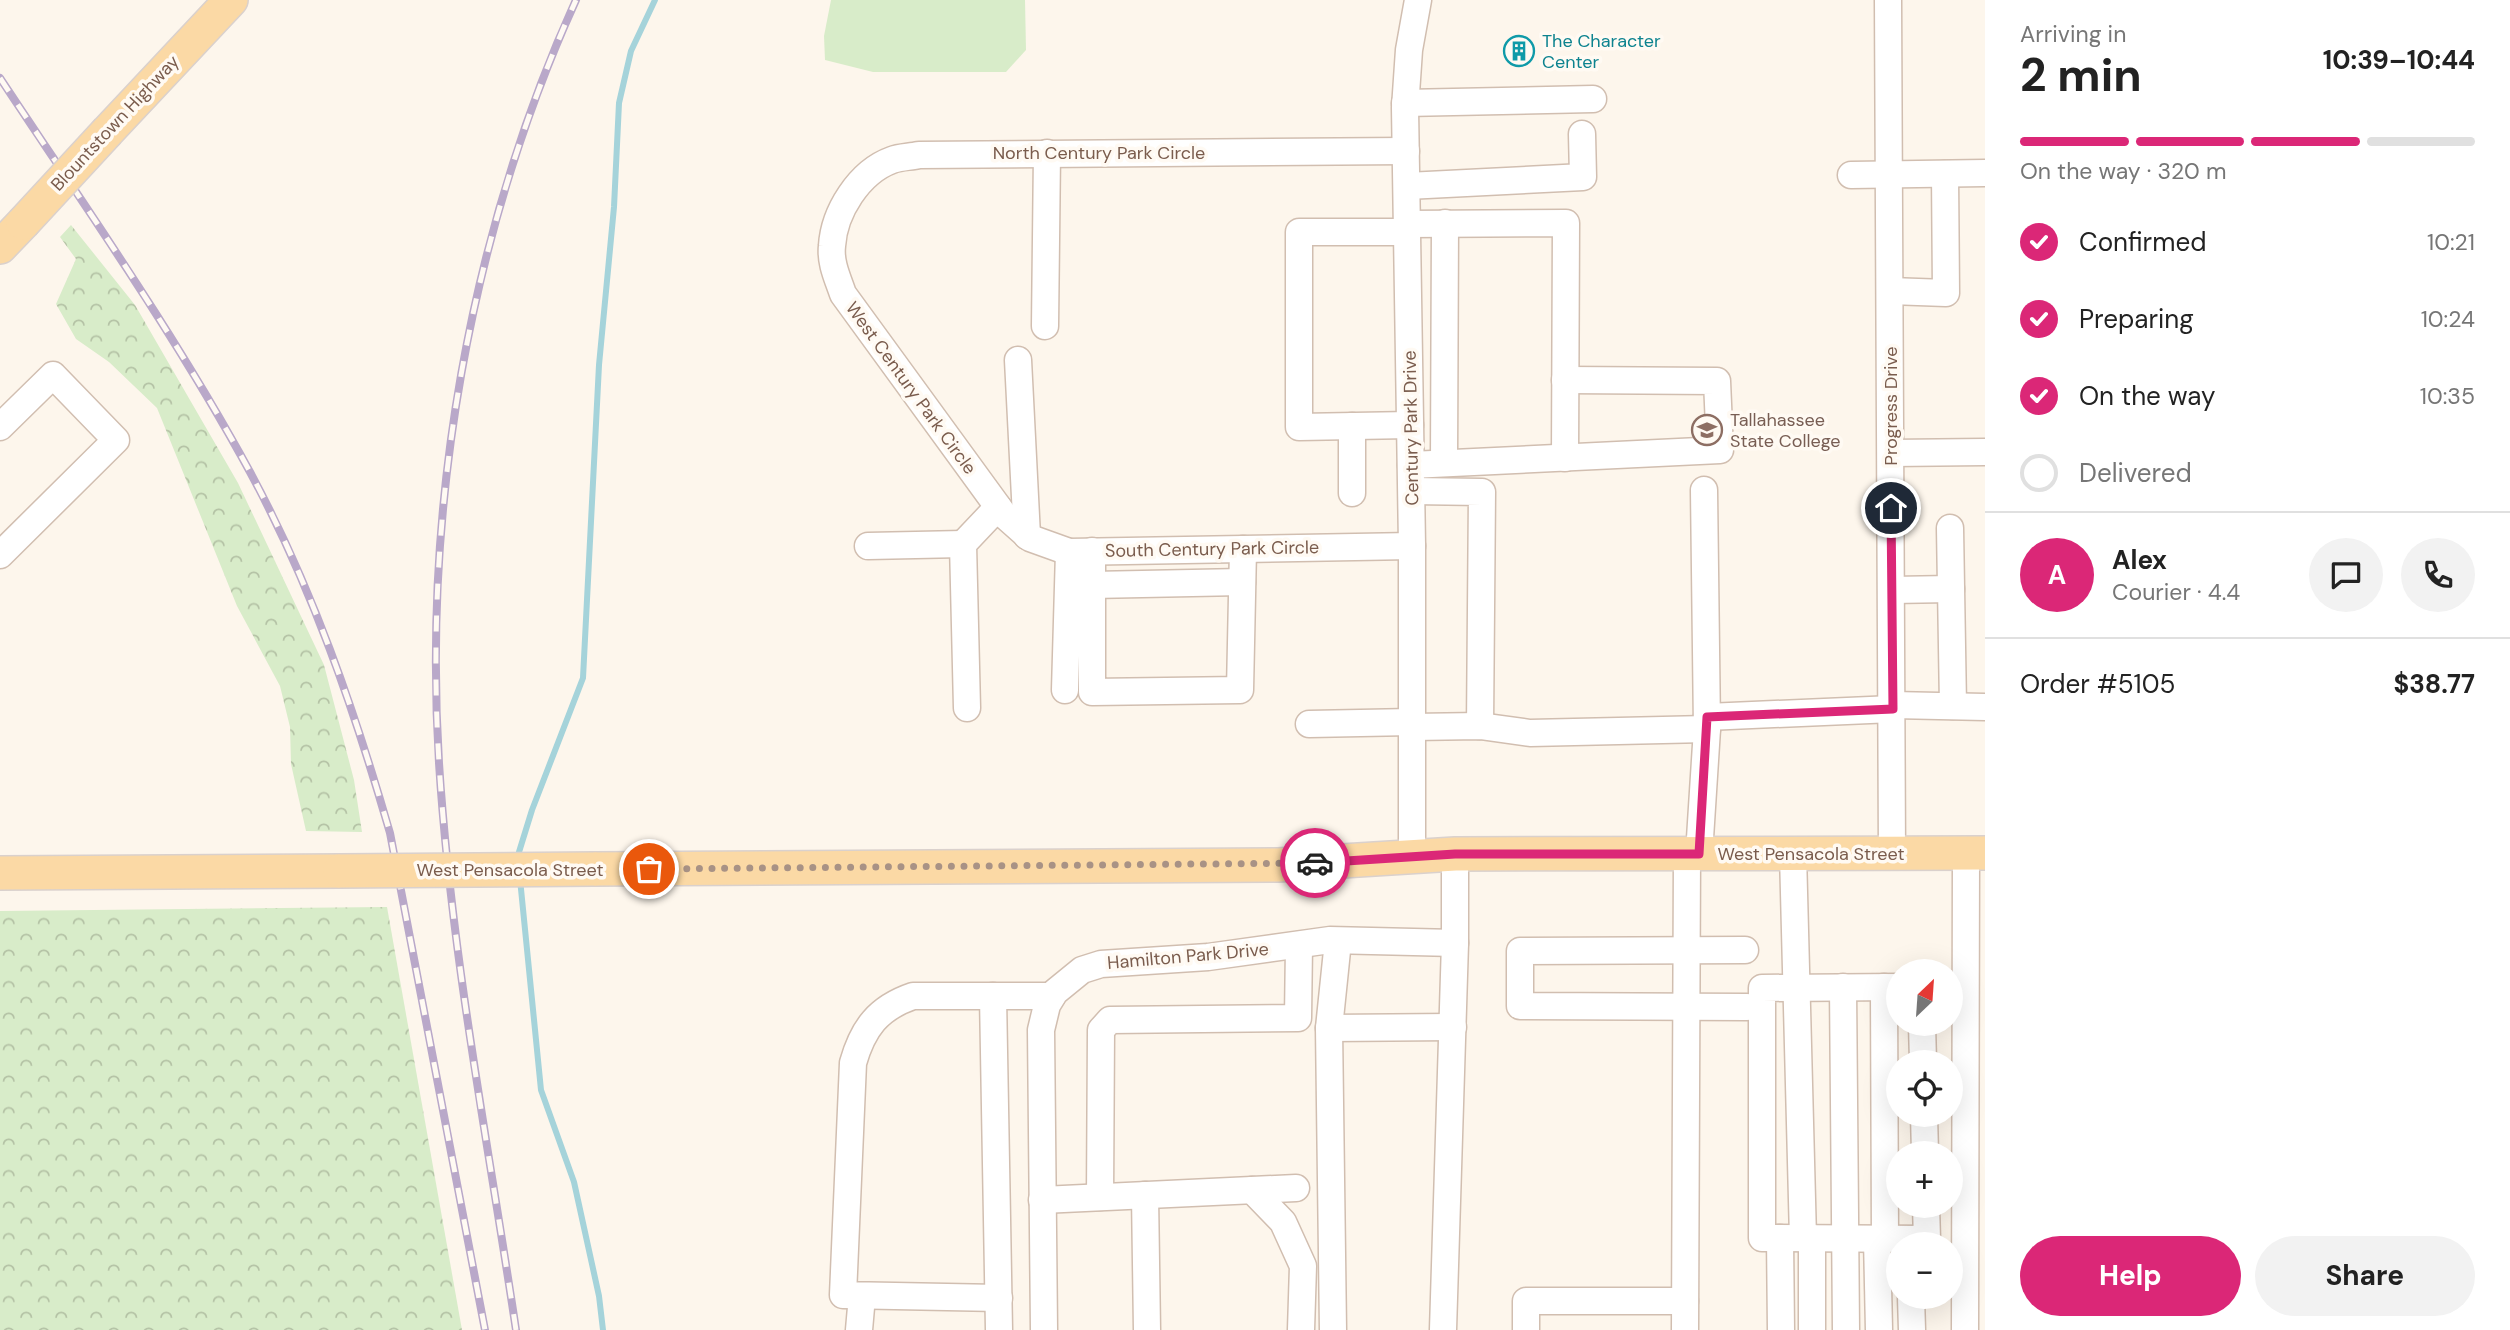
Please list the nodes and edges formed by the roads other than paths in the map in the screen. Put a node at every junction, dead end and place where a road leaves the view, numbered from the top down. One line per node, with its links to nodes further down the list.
1 (231, 0): 17 (main road, Blountstown Highway, bridge)
2 (1418, 0): 5 (street, Century Park Drive)
3 (1888, 0): 12 (street, Progress Drive)
4 (1593, 99): 5 (street)
5 (1405, 103): 7 (street, Century Park Drive)
6 (1582, 134): 13 (street)
7 (1406, 151): 8 (street, North Century Park Circle); 13 (street, Century Park Drive)
8 (1046, 153): 16 (street, North Century Park Circle); 19 (street)
9 (1985, 173): 10 (street)
10 (1945, 174): 12 (street); 18 (street)
11 (1851, 175): 12 (street)
12 (1889, 175): 18 (street, Progress Drive)
13 (1406, 186): 15 (street, Century Park Drive)
14 (1445, 223): 15 (street); 21 (street); 28 (street)
15 (1407, 228): 22 (street, Century Park Drive); 23 (street)
16 (834, 235): 32 (street, West Century Park Circle)
17 (0, 247)
18 (1890, 291): 26 (street, Progress Drive)
19 (1045, 326)
20 (1018, 360): 34 (street)
21 (1566, 380): 27 (street); 27 (street)
22 (1410, 425): 23 (street); 29 (street, Century Park Drive)
23 (1352, 426): 31 (street)
24 (0, 427): 40 (street)
25 (1985, 452): 26 (street)
26 (1891, 453): 44 (street, Progress Drive)
27 (1565, 458): 28 (street)
28 (1444, 463): 29 (street)
29 (1411, 478): 37 (street, Century Park Drive); 53 (street)
30 (1704, 490): 50 (street)
31 (1352, 493)
32 (998, 507): 34 (street, West Century Park Circle); 35 (street)
33 (1951, 528): 43 (street)
34 (1023, 532): 39 (street, South Century Park Circle)
35 (963, 544): 36 (street); 49 (street)
36 (868, 546)
37 (1412, 546): 38 (street, South Century Park Circle); 52 (street, Century Park Drive)
38 (1243, 549): 39 (street, South Century Park Circle); 41 (street)
39 (1080, 552): 42 (street); 45 (street)
40 (0, 555)
41 (1242, 582): 42 (street); 42 (street)
42 (1092, 585)
43 (1951, 589): 44 (street); 46 (street)
44 (1892, 590): 48 (street, Progress Drive)
45 (1065, 690)
46 (1953, 706): 47 (street); 48 (street)
47 (1985, 706)
48 (1893, 707): 50 (street); 58 (street, Progress Drive)
49 (967, 708)
50 (1707, 723): 53 (street); 56 (street)
51 (1309, 724): 52 (street)
52 (1412, 724): 53 (street); 59 (street, Century Park Drive)
53 (1480, 726)
54 (1975, 853): 58 (main road, West Pensacola Street); 66 (street)
55 (1455, 854): 56 (main road, West Pensacola Street); 59 (main road, West Pensacola Street); 62 (street)
56 (1693, 854): 57 (main road, West Pensacola Street); 64 (street)
57 (1793, 854): 58 (main road, West Pensacola Street); 68 (street)
58 (1892, 854)
59 (1412, 857): 60 (main road, West Pensacola Street, bridge)
60 (0, 873)
61 (1338, 941): 62 (street, Hamilton Park Drive); 63 (street, Hamilton Park Drive); 75 (street)
62 (1455, 943): 74 (street)
63 (1299, 944): 71 (street, Hamilton Park Drive); 80 (street)
64 (1686, 950): 65 (street); 72 (street); 72 (street)
65 (1745, 950)
66 (1975, 972): 106 (street)
67 (1843, 987): 68 (street); 69 (street); 84 (street)
68 (1796, 988): 83 (street); 83 (street)
69 (1886, 988)
70 (993, 996): 71 (street); 87 (street); 89 (street)
71 (1052, 996): 81 (street)
72 (1686, 1007): 73 (street); 90 (street)
73 (1747, 1007)
74 (1453, 1027): 75 (street); 98 (street)
75 (1329, 1028): 97 (street)
76 (1892, 1036): 82 (street)
77 (1296, 1188): 78 (street)
78 (1252, 1190): 79 (street); 96 (street)
79 (1145, 1195): 80 (street); 95 (street)
80 (1100, 1197): 81 (street)
81 (1042, 1200): 86 (street)
82 (1896, 1232)
83 (1798, 1238): 84 (street); 101 (street); 102 (street)
84 (1845, 1238): 85 (street); 103 (street)
85 (1886, 1240)
86 (1043, 1286): 87 (street); 94 (street)
87 (999, 1292): 89 (street); 93 (street)
88 (1886, 1293): 104 (street)
89 (853, 1296): 92 (street)
90 (1685, 1301): 99 (street); 100 (street)
91 (1911, 1309): 105 (street)
92 (859, 1330)
93 (999, 1330)
94 (1044, 1330)
95 (1147, 1330)
96 (1301, 1330)
97 (1333, 1330)
98 (1443, 1330)
99 (1526, 1330)
100 (1685, 1330)
101 (1781, 1330)
102 (1812, 1330)
103 (1846, 1330)
104 (1879, 1330)
105 (1912, 1330)
106 (1965, 1330)

